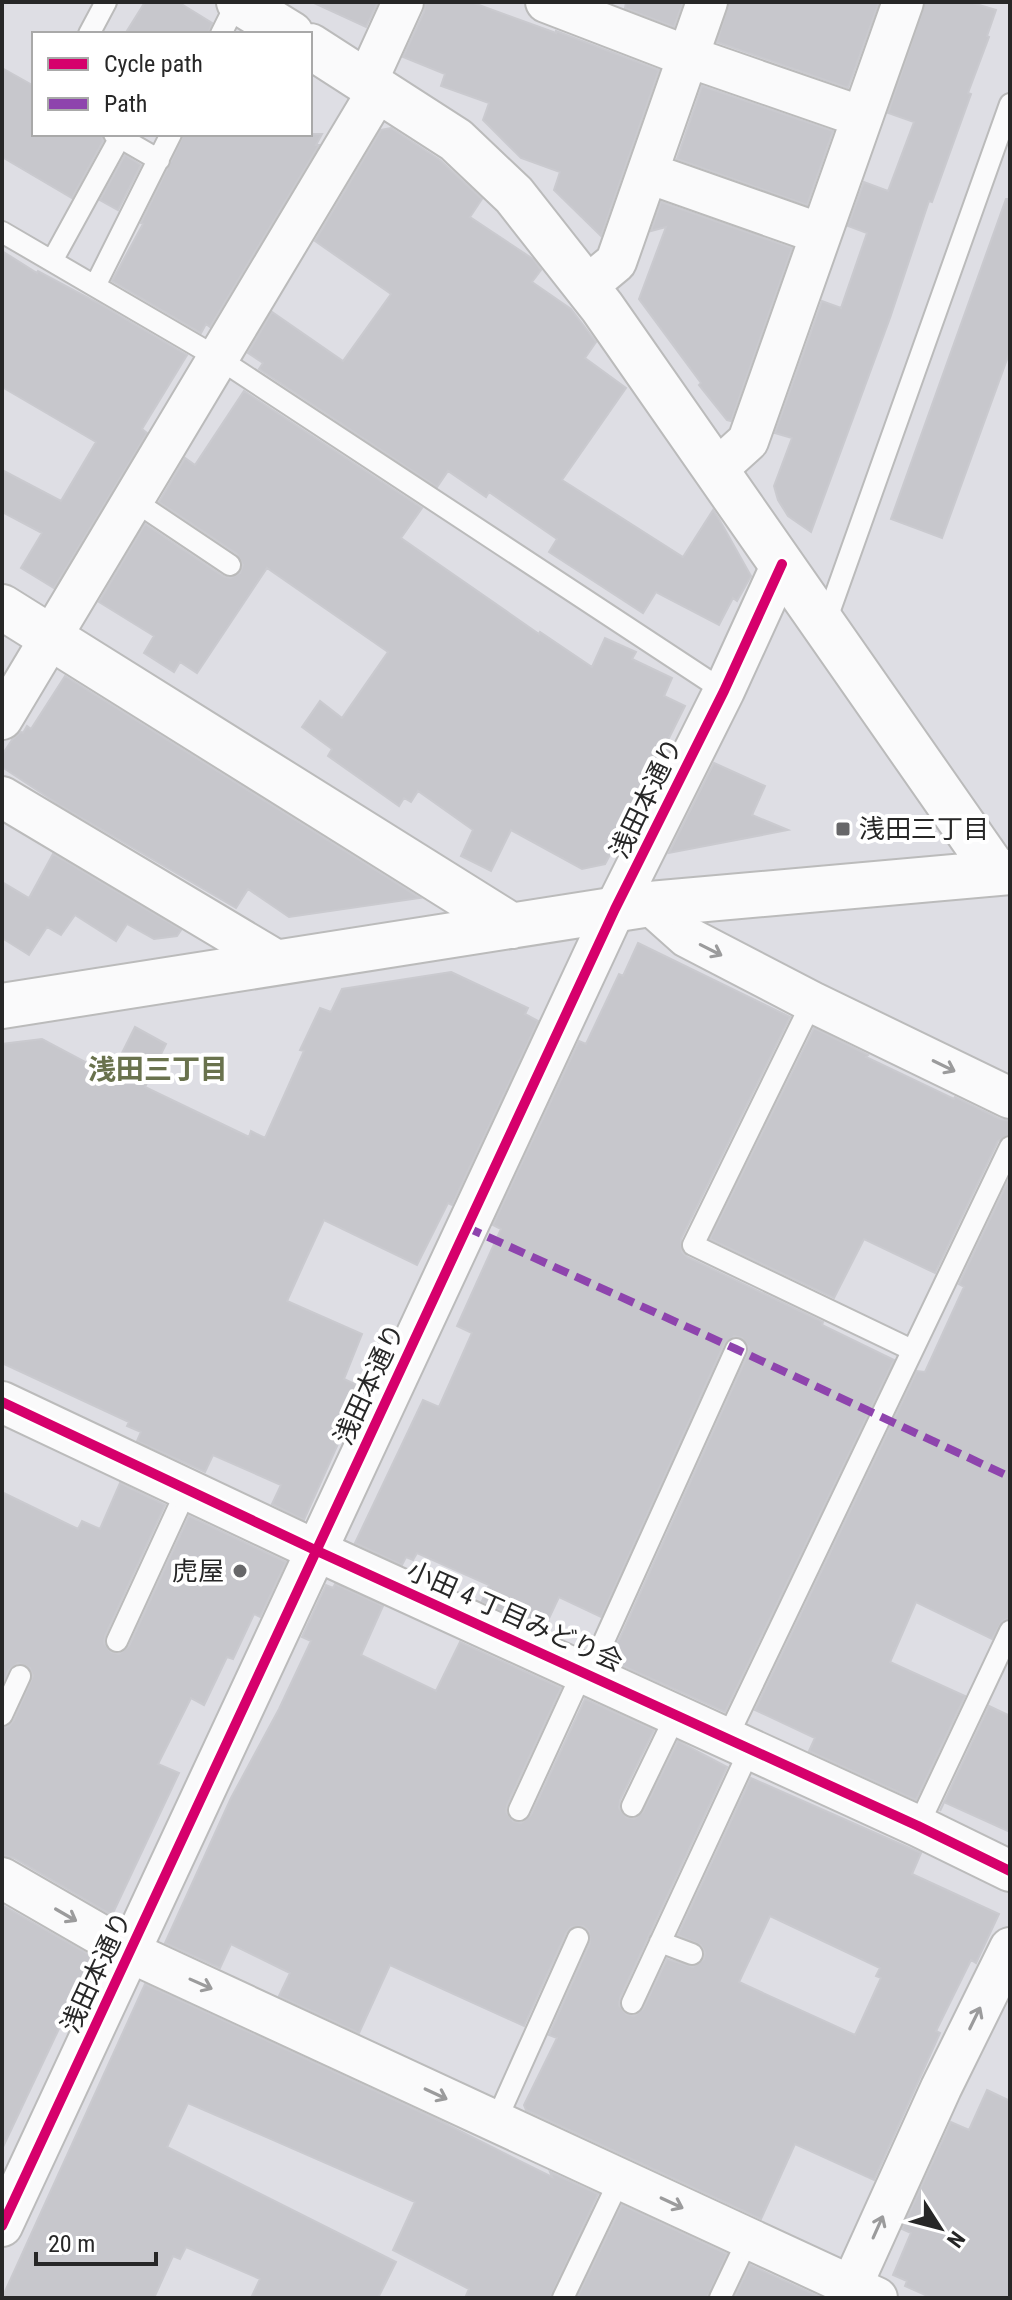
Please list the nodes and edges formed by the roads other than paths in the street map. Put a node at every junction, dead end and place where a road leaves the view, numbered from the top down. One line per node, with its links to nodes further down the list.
1 (106, 2): 7 (lane)
2 (238, 2): 8 (lane); 9 (street)
3 (403, 2): 12 (street)
4 (546, 2): 11 (street)
5 (707, 2): 11 (street)
6 (903, 2): 14 (street)
7 (90, 32)
8 (222, 32)
9 (288, 32)
10 (312, 47): 12 (street)
11 (689, 57): 14 (street); 18 (street)
12 (373, 85): 23 (street); 24 (street)
13 (1010, 104): 30 (lane)
14 (862, 117): 20 (street)
15 (117, 136): 17 (lane); 21 (lane)
16 (170, 136): 17 (lane)
17 (159, 160): 22 (lane)
18 (648, 173): 20 (street); 23 (street)
19 (2, 232): 21 (lane)
20 (821, 234): 25 (street)
21 (52, 261): 22 (lane)
22 (95, 286): 24 (lane)
23 (586, 287): 25 (street)
24 (218, 358): 26 (street); 32 (lane)
25 (716, 470): 27 (street)
26 (133, 500): 28 (lane); 31 (street)
27 (782, 564): 30 (street); 32 (street, 浅田本通り)
28 (230, 565)
29 (2, 607): 31 (street)
30 (825, 625): 35 (street)
31 (51, 637): 33 (street); 37 (street)
32 (724, 691): 36 (street, 浅田本通り)
33 (2, 719)
34 (2, 797): 38 (street)
35 (1003, 872): 36 (street)
36 (632, 906): 37 (street); 39 (street, one-way to 39); 47 (street, 浅田本通り)
37 (512, 926): 38 (street)
38 (277, 961): 40 (street)
39 (812, 1002): 41 (street, one-way to 41); 44 (lane)
40 (2, 1006)
41 (1010, 1098)
42 (1010, 1147): 44 (lane)
43 (736, 1349): 50 (lane)
44 (912, 1350): 54 (lane)
45 (6, 1412): 46 (street, 小田 4 丁目みどり会)
46 (187, 1489): 47 (street, 小田 4 丁目みどり会); 49 (lane)
47 (315, 1550): 50 (street, 小田 4 丁目みどり会); 63 (street, 浅田本通り)
48 (1010, 1631): 57 (lane)
49 (117, 1641)
50 (586, 1672): 53 (street, 小田 4 丁目みどり会); 56 (lane)
51 (20, 1676): 52 (lane)
52 (2, 1715)
53 (676, 1715): 54 (street, 小田 4 丁目みどり会); 55 (lane)
54 (738, 1744): 57 (street, 小田 4 丁目みどり会); 61 (lane)
55 (632, 1806)
56 (519, 1810)
57 (918, 1826): 58 (street, 小田 4 丁目みどり会)
58 (1010, 1871)
59 (2, 1878): 63 (street, one-way to 63)
60 (578, 1938): 66 (lane)
61 (660, 1942): 64 (lane); 65 (lane)
62 (1010, 1948): 70 (street, one-way to 62)
63 (130, 1952): 66 (street, one-way to 66); 68 (street, 浅田本通り)
64 (692, 1954)
65 (632, 2003)
66 (496, 2121): 67 (street)
67 (620, 2179): 69 (street, one-way to 69); 71 (lane)
68 (2, 2226)
69 (748, 2239): 70 (street); 72 (lane)
70 (858, 2294)
71 (563, 2298)
72 (720, 2298)

